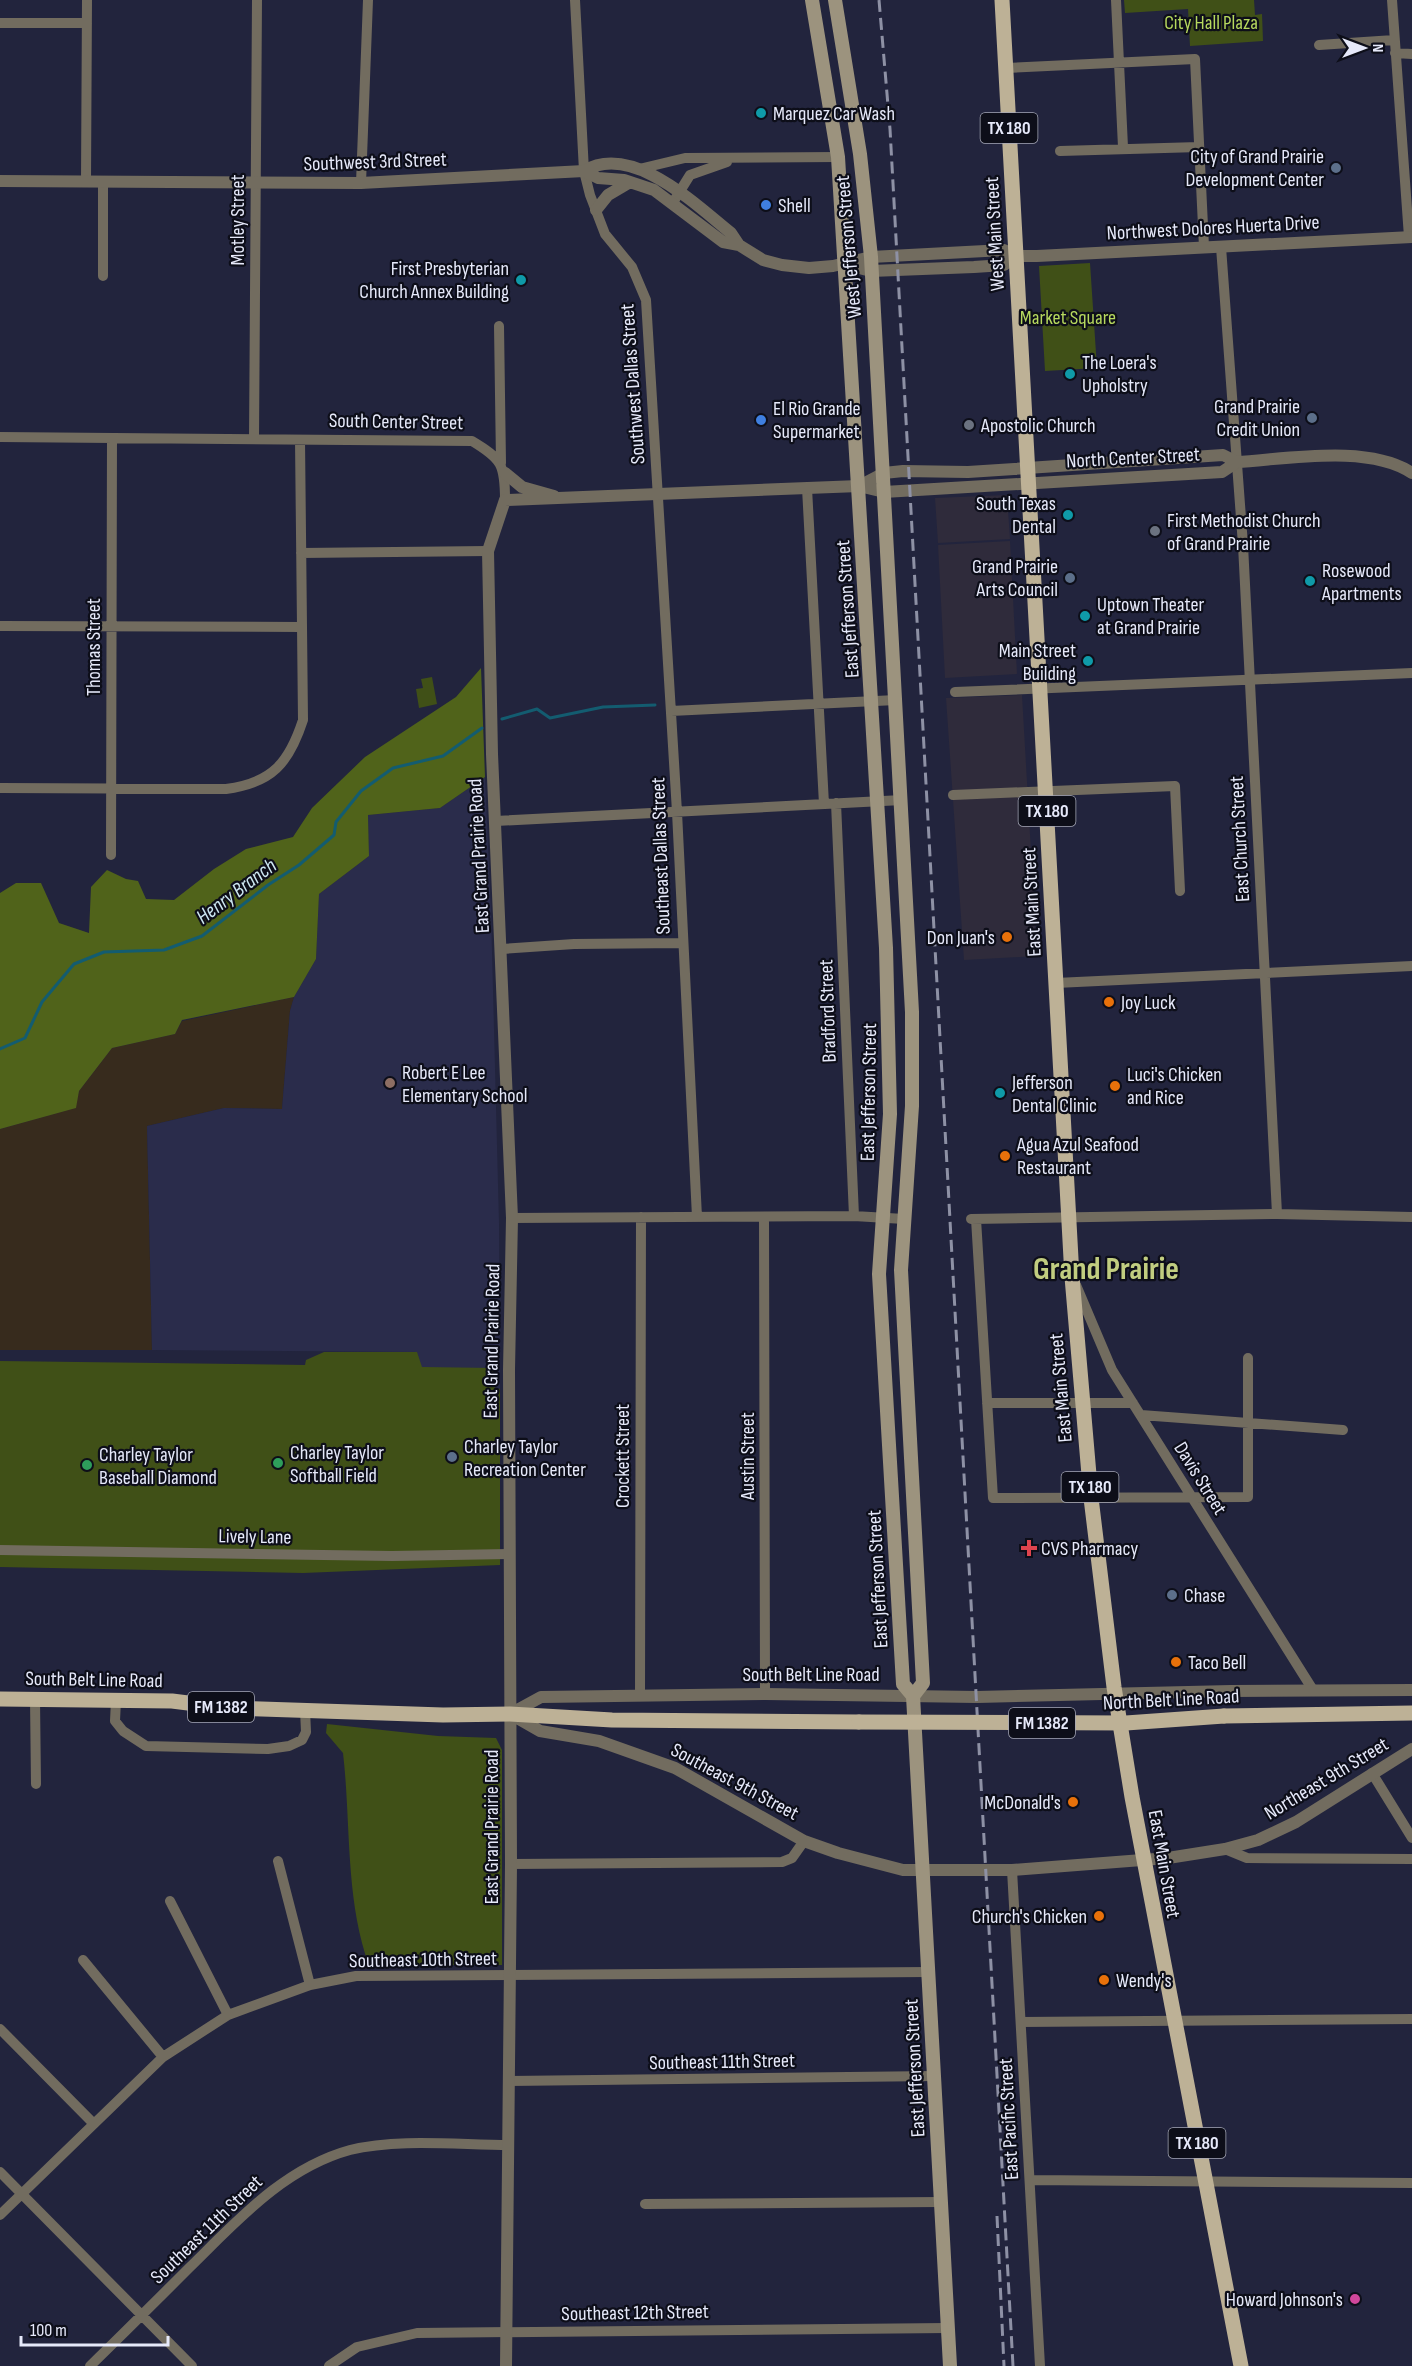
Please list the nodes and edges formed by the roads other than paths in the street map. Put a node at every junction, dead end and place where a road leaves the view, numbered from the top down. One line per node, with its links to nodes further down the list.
1 (87, 0): 10 (street)
2 (257, 0): 32 (street, Motley Street)
3 (368, 0): 31 (street)
4 (575, 0): 25 (street, Southwest Dallas Street)
5 (812, 0): 21 (main road, West Jefferson Street)
6 (836, 0): 42 (main road, West Jefferson Street)
7 (1002, 0): 17 (main road, West Main Street / TX 180)
8 (1116, 0): 16 (street)
9 (1392, 0): 12 (street)
10 (87, 22): 11 (street); 28 (street)
11 (0, 23)
12 (1394, 40): 13 (street); 14 (street)
13 (1319, 45)
14 (1395, 54): 15 (street); 36 (street)
15 (1412, 54)
16 (1119, 62): 17 (street); 18 (street); 19 (street)
17 (1006, 68): 40 (main road, West Main Street / TX 180)
18 (1123, 147): 19 (street); 20 (street)
19 (1199, 147): 39 (street)
20 (1060, 151)
21 (838, 157): 23 (street, Southwest 3rd Street); 41 (main road, West Jefferson Street)
22 (685, 158): 23 (street, Southwest 3rd Street); 24 (street, Southwest 3rd Street); 26 (street)
23 (748, 158): 26 (street, Southwest 3rd Street)
24 (639, 170): 25 (street, Southwest 3rd Street); 33 (street)
25 (584, 171): 30 (street); 31 (street, Southwest 3rd Street); 35 (street, Southwest Dallas Street)
26 (690, 175): 33 (street)
27 (0, 181): 28 (street, Southwest 3rd Street)
28 (86, 181): 29 (street, Southwest 3rd Street)
29 (103, 182): 32 (street, Southwest 3rd Street); 43 (street)
30 (630, 182): 34 (street); 35 (street)
31 (362, 183): 32 (street, Southwest 3rd Street)
32 (256, 184): 47 (street, Motley Street)
33 (681, 192): 34 (street); 37 (street)
34 (672, 204): 37 (street)
35 (596, 210): 57 (street, Southwest Dallas Street)
36 (1410, 237): 38 (street, Northwest Dolores Huerta Drive)
37 (739, 245): 41 (street, Northwest Dolores Huerta Drive)
38 (1221, 247): 39 (street, Northwest Dolores Huerta Drive); 49 (street, East Church Street)
39 (1204, 248): 40 (street, Northwest Dolores Huerta Drive)
40 (1016, 256): 42 (street, Northwest Dolores Huerta Drive); 53 (main road, West Main Street / TX 180)
41 (846, 264): 42 (street, Northwest Dolores Huerta Drive); 54 (main road, West Jefferson Street)
42 (871, 264): 51 (main road, West Jefferson Street)
43 (103, 276)
44 (499, 326): 50 (street)
45 (0, 437): 46 (street, South Center Street)
46 (112, 438): 47 (street, South Center Street); 63 (street, Thomas Street)
47 (254, 439): 48 (street, South Center Street)
48 (300, 440): 50 (street, South Center Street); 61 (street)
49 (1237, 462): 52 (street, North Center Street); 53 (street, North Center Street); 66 (street, East Church Street)
50 (503, 468): 58 (street); 59 (street)
51 (884, 473): 53 (street); 54 (street); 56 (main road, West Jefferson Street)
52 (1412, 473)
53 (1029, 474): 56 (street); 67 (main road, East Main Street / TX 180)
54 (859, 486): 55 (street); 56 (street); 70 (main road, East Jefferson Street)
55 (807, 488): 57 (street); 71 (street)
56 (884, 492): 69 (main road, East Jefferson Street)
57 (657, 494): 58 (street); 72 (street, Southeast Dallas Street)
58 (558, 498): 59 (street)
59 (505, 500): 60 (street, East Grand Prairie Road)
60 (488, 551): 61 (street); 82 (street, East Grand Prairie Road)
61 (301, 553): 64 (street)
62 (0, 626): 63 (street)
63 (111, 627): 64 (street); 74 (street, Thomas Street)
64 (302, 627): 74 (street)
65 (1412, 673): 66 (street)
66 (1248, 681): 67 (street); 92 (street, East Church Street)
67 (1040, 689): 68 (street); 75 (main road, East Main Street / TX 180)
68 (955, 692)
69 (896, 700): 70 (street); 77 (main road, East Jefferson Street)
70 (873, 702): 71 (street); 78 (main road, East Jefferson Street)
71 (819, 705): 72 (street); 79 (street)
72 (671, 711): 81 (street, Southeast Dallas Street)
73 (0, 788): 74 (street)
74 (111, 788): 83 (street, Thomas Street)
75 (1046, 791): 76 (street); 86 (street); 93 (main road, East Main Street / TX 180)
76 (953, 795)
77 (902, 800): 78 (street); 84 (main road, East Jefferson Street)
78 (878, 801): 80 (street); 85 (main road, East Jefferson Street)
79 (824, 804): 80 (street); 81 (street)
80 (836, 804): 98 (street, Bradford Street)
81 (677, 812): 82 (street); 87 (street, Southeast Dallas Street)
82 (496, 821): 90 (street, East Grand Prairie Road)
83 (111, 855)
84 (905, 867): 85 (main road); 88 (main road, East Jefferson Street)
85 (882, 868): 89 (main road, East Jefferson Street)
86 (1180, 891)
87 (682, 943): 90 (street); 100 (street, Southeast Dallas Street)
88 (909, 946): 89 (main road); 95 (main road, East Jefferson Street)
89 (886, 948): 94 (main road, East Jefferson Street)
90 (502, 949): 102 (street, East Grand Prairie Road)
91 (1412, 966): 92 (street)
92 (1264, 975): 93 (street); 96 (street, East Church Street)
93 (1056, 983): 104 (main road, East Main Street / TX 180)
94 (890, 1028): 95 (main road); 103 (main road, East Jefferson Street)
95 (912, 1031): 105 (main road, East Jefferson Street)
96 (1277, 1214): 101 (street); 104 (street)
97 (764, 1216): 98 (street); 100 (street); 122 (street, Austin Street)
98 (854, 1216): 103 (street)
99 (641, 1217): 100 (street); 102 (street); 123 (street, Crockett Street)
100 (697, 1217)
101 (1412, 1217)
102 (512, 1218): 119 (street, East Grand Prairie Road)
103 (881, 1218): 105 (street); 108 (main road, East Jefferson Street)
104 (1069, 1218): 106 (main road, East Main Street / TX 180); 111 (street)
105 (904, 1219): 109 (main road, East Jefferson Street)
106 (1072, 1277): 110 (main road, East Main Street / TX 180); 112 (street, Davis Street)
107 (1248, 1358): 114 (street)
108 (885, 1390): 109 (main road); 124 (main road, East Jefferson Street)
109 (906, 1390): 124 (main road, East Jefferson Street)
110 (1081, 1402): 111 (street); 112 (street); 117 (main road, East Main Street / TX 180)
111 (987, 1403): 117 (street)
112 (1133, 1403): 113 (street, Davis Street)
113 (1142, 1415): 114 (street); 116 (street, Davis Street)
114 (1249, 1421): 115 (street); 116 (street)
115 (1343, 1430)
116 (1192, 1497): 117 (street); 120 (street, Davis Street)
117 (1091, 1498): 125 (main road, East Main Street / TX 180)
118 (0, 1550): 119 (street, Lively Lane)
119 (509, 1554): 131 (street, East Grand Prairie Road)
120 (1313, 1690): 121 (street, North Belt Line Road / FM 1382); 125 (street, North Belt Line Road / FM 1382)
121 (1412, 1690)
122 (765, 1694): 123 (street, South Belt Line Road / FM 1382); 124 (street, South Belt Line Road / FM 1382)
123 (640, 1696): 131 (street, South Belt Line Road / FM 1382)
124 (913, 1696): 125 (street, South Belt Line Road / FM 1382); 144 (main road, East Jefferson Street)
125 (1115, 1696): 140 (main road, East Main Street / TX 180)
126 (0, 1699): 127 (main road, South Belt Line Road / FM 1382)
127 (35, 1699): 128 (main road, South Belt Line Road / FM 1382); 135 (street)
128 (116, 1700): 129 (main road, South Belt Line Road / FM 1382); 129 (street)
129 (305, 1710): 131 (main road, South Belt Line Road / FM 1382)
130 (1412, 1713): 132 (main road, North Belt Line Road / FM 1382, bridge)
131 (510, 1714): 132 (main road, South Belt Line Road / FM 1382); 137 (street, Southeast 9th Street); 142 (street, East Grand Prairie Road)
132 (859, 1722)
133 (1412, 1749): 134 (street, Northeast 9th Street)
134 (1372, 1773): 136 (street); 138 (street, Northeast 9th Street)
135 (36, 1784)
136 (1412, 1838)
137 (804, 1841): 142 (street, Southeast 9th Street); 144 (street, Southeast 9th Street)
138 (1226, 1849): 139 (street, Northeast 9th Street); 140 (street, Northeast 9th Street)
139 (1412, 1858)
140 (1143, 1860): 143 (street, Northeast 9th Street); 153 (main road, East Main Street / TX 180)
141 (278, 1861): 150 (street)
142 (511, 1864): 149 (street, East Grand Prairie Road)
143 (1012, 1870): 145 (street, Northeast 9th Street); 154 (street, East Pacific Street)
144 (923, 1871): 145 (street, Southeast 9th Street); 148 (main road, East Jefferson Street)
145 (987, 1871)
146 (170, 1901): 151 (street)
147 (83, 1960): 156 (street)
148 (928, 1972): 149 (street, Southeast 10th Street); 157 (main road, East Jefferson Street)
149 (510, 1975): 150 (street, Southeast 10th Street); 158 (street, East Grand Prairie Road)
150 (310, 1984): 151 (street, Southeast 10th Street)
151 (228, 2015): 156 (street, Southeast 10th Street)
152 (1412, 2019): 153 (street)
153 (1173, 2021): 154 (street); 163 (main road, East Main Street / TX 180)
154 (1021, 2022): 162 (street, East Pacific Street)
155 (0, 2030): 159 (street)
156 (163, 2057): 159 (street, Southeast 10th Street)
157 (934, 2076): 158 (street, Southeast 11th Street); 166 (main road, East Jefferson Street)
158 (509, 2081): 160 (street, East Grand Prairie Road)
159 (93, 2122): 165 (street, Southeast 10th Street)
160 (508, 2145): 169 (street, Southeast 11th Street); 171 (street, East Grand Prairie Road)
161 (0, 2172): 165 (street)
162 (1030, 2180): 163 (street); 177 (street, East Pacific Street)
163 (1205, 2182): 164 (street); 178 (main road, East Main Street / TX 180)
164 (1412, 2183)
165 (22, 2194): 168 (street, Southeast 10th Street); 169 (street)
166 (942, 2202): 167 (street); 170 (main road, East Jefferson Street)
167 (645, 2204)
168 (0, 2215)
169 (142, 2315): 172 (street, Southeast 11th Street); 173 (street)
170 (948, 2328): 171 (street, Southeast 12th Street); 176 (main road, East Jefferson Street)
171 (507, 2331): 174 (street, Southeast 12th Street); 175 (street, East Grand Prairie Road)
172 (90, 2366)
173 (192, 2366)
174 (329, 2366)
175 (506, 2366)
176 (950, 2366)
177 (1040, 2366)
178 (1241, 2366)

